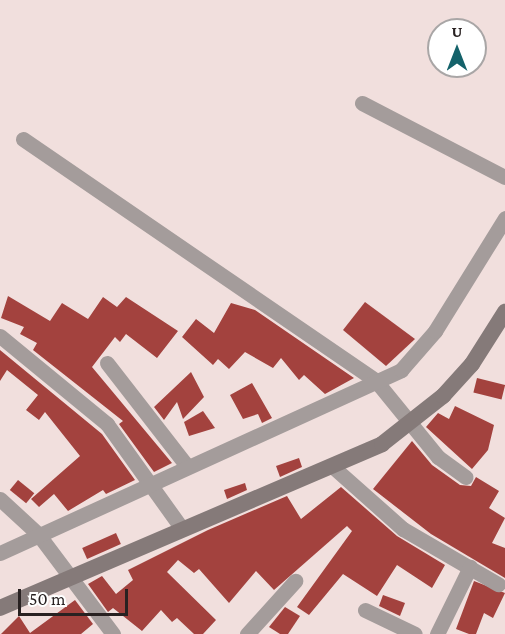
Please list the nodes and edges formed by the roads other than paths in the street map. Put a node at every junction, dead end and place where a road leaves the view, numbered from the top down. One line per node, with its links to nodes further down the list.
1 (362, 103): 3 (street)
2 (23, 139): 8 (street)
3 (505, 177)
4 (505, 218): 8 (street)
5 (505, 312): 9 (main road)
6 (0, 336): 13 (street)
7 (106, 363): 11 (street)
8 (379, 385): 9 (street); 11 (street)
9 (406, 419): 10 (main road); 12 (street)
10 (332, 465): 15 (main road); 18 (street)
11 (187, 466): 13 (street)
12 (466, 477)
13 (152, 482): 15 (street); 16 (street)
14 (0, 499): 16 (street)
15 (180, 526): 19 (main road)
16 (40, 538): 17 (street); 19 (street)
17 (0, 553)
18 (470, 567): 21 (street); 27 (street)
19 (65, 572): 22 (main road); 24 (street)
20 (296, 581): 25 (street)
21 (498, 584)
22 (0, 608)
23 (365, 610): 26 (street)
24 (113, 634)
25 (247, 634)
26 (415, 634)
27 (437, 634)

